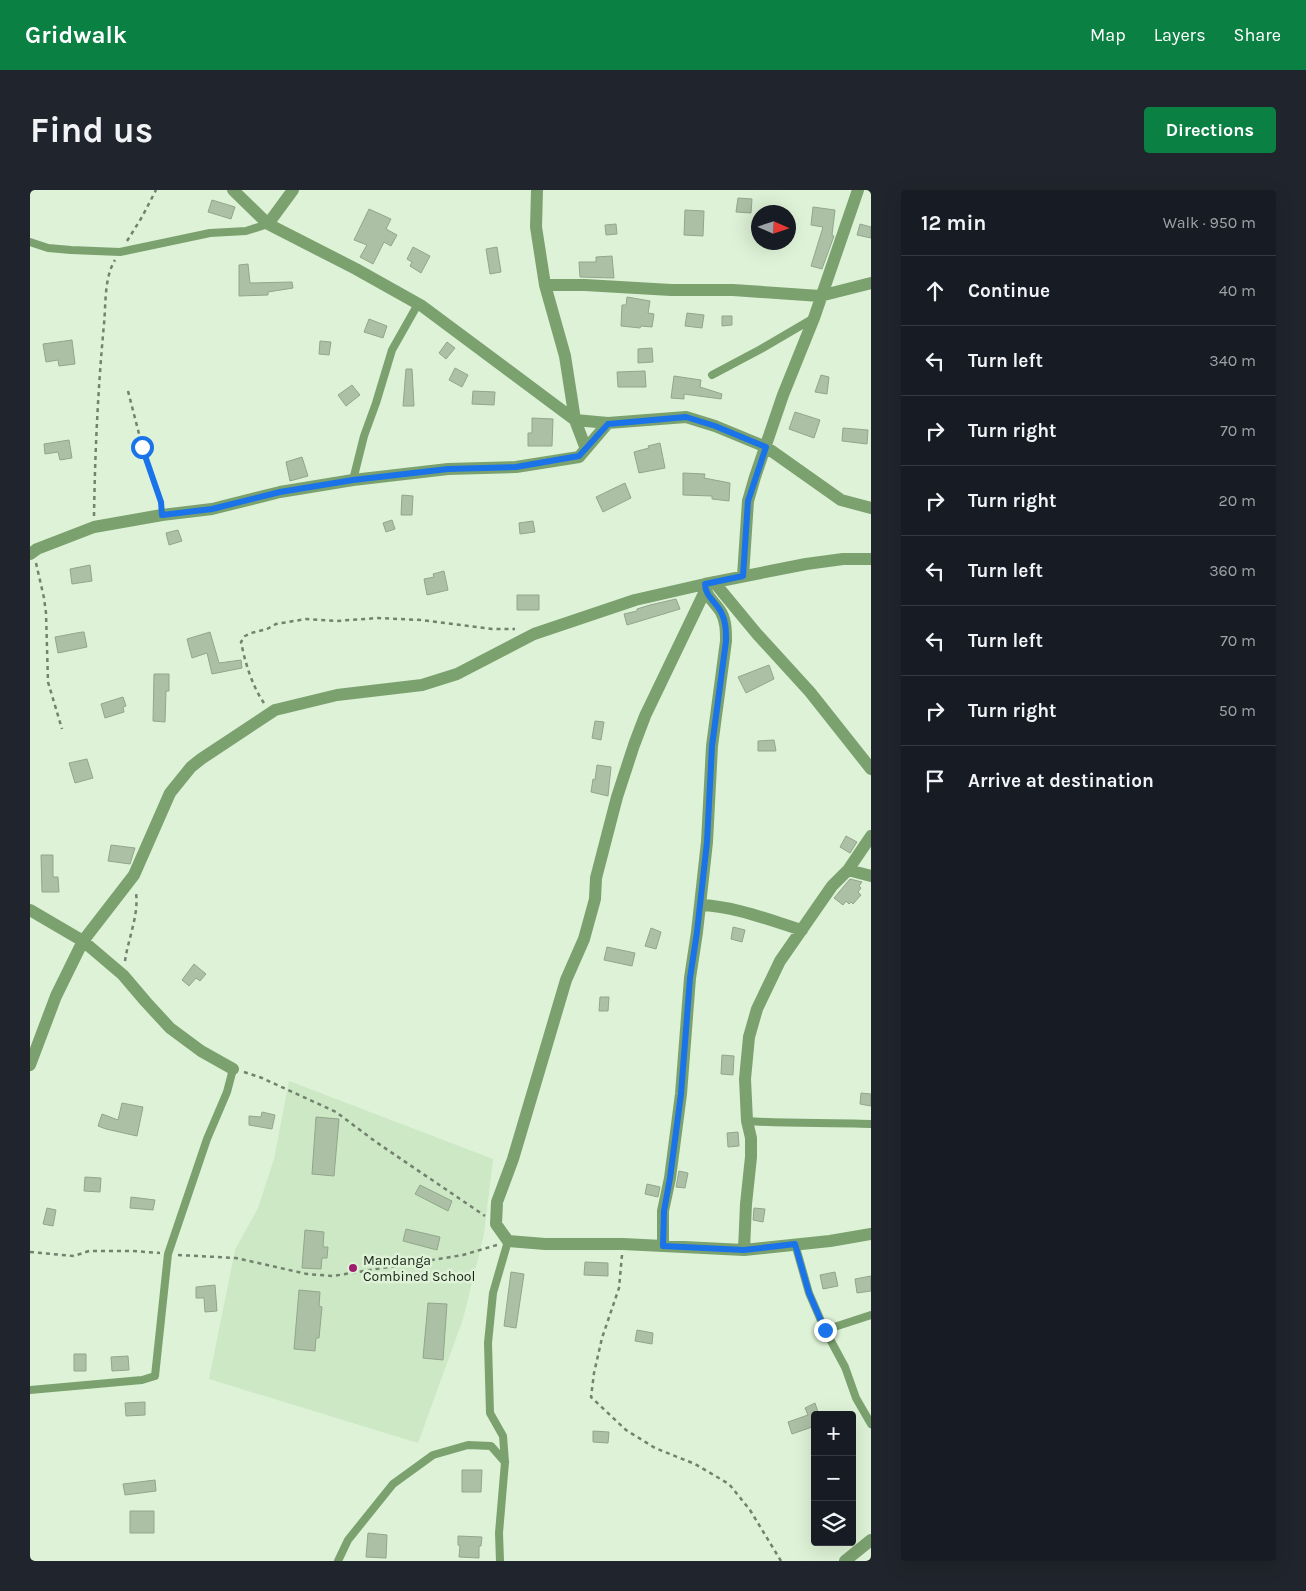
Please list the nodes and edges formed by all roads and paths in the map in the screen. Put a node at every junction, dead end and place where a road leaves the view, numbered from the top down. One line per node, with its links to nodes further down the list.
1 (156, 190): 8 (path)
2 (233, 190): 6 (street)
3 (293, 190): 6 (street)
4 (536, 190): 10 (street)
5 (858, 190): 11 (street)
6 (268, 224): 8 (lane); 12 (street)
7 (30, 242): 8 (lane)
8 (120, 252): 23 (path)
9 (871, 283): 11 (street)
10 (545, 285): 11 (street); 16 (street)
11 (820, 296): 13 (street)
12 (418, 304): 16 (street); 20 (lane)
13 (814, 318): 14 (lane); 18 (street)
14 (712, 375)
15 (128, 391): 22 (path)
16 (575, 420): 17 (street); 19 (street)
17 (608, 424): 18 (street); 19 (street)
18 (766, 447): 21 (street); 26 (street)
19 (586, 449): 20 (street)
20 (353, 480): 22 (street)
21 (871, 508)
22 (162, 515): 23 (street)
23 (94, 527): 24 (street)
24 (31, 553): 30 (path)
25 (871, 559): 26 (street)
26 (743, 576): 27 (street)
27 (708, 586): 29 (street); 31 (street); 36 (street); 45 (street)
28 (520, 629): 29 (path)
29 (271, 712): 34 (street)
30 (62, 729)
31 (871, 770)
32 (871, 836): 33 (street)
33 (848, 870): 35 (street); 38 (street)
34 (134, 875): 39 (street); 40 (path)
35 (871, 876)
36 (700, 905): 38 (street); 50 (street)
37 (30, 910): 39 (street)
38 (802, 930): 43 (street)
39 (83, 941): 40 (street); 41 (street)
40 (123, 975): 42 (street)
41 (30, 1065)
42 (234, 1069): 45 (path); 53 (lane)
43 (748, 1121): 44 (lane); 51 (street)
44 (871, 1124)
45 (496, 1224): 47 (street)
46 (871, 1234): 49 (street)
47 (508, 1242): 48 (street); 53 (path); 58 (lane)
48 (623, 1244): 50 (street); 62 (path)
49 (795, 1244): 51 (street); 55 (lane)
50 (663, 1246): 51 (street)
51 (744, 1250)
52 (30, 1252): 53 (path)
53 (168, 1254): 56 (lane)
54 (871, 1315): 55 (lane)
55 (825, 1330): 57 (lane)
56 (30, 1390)
57 (871, 1424)
58 (505, 1462): 60 (lane); 61 (lane)
59 (871, 1540): 63 (street)
60 (338, 1561)
61 (500, 1561)
62 (781, 1561)
63 (845, 1561)

